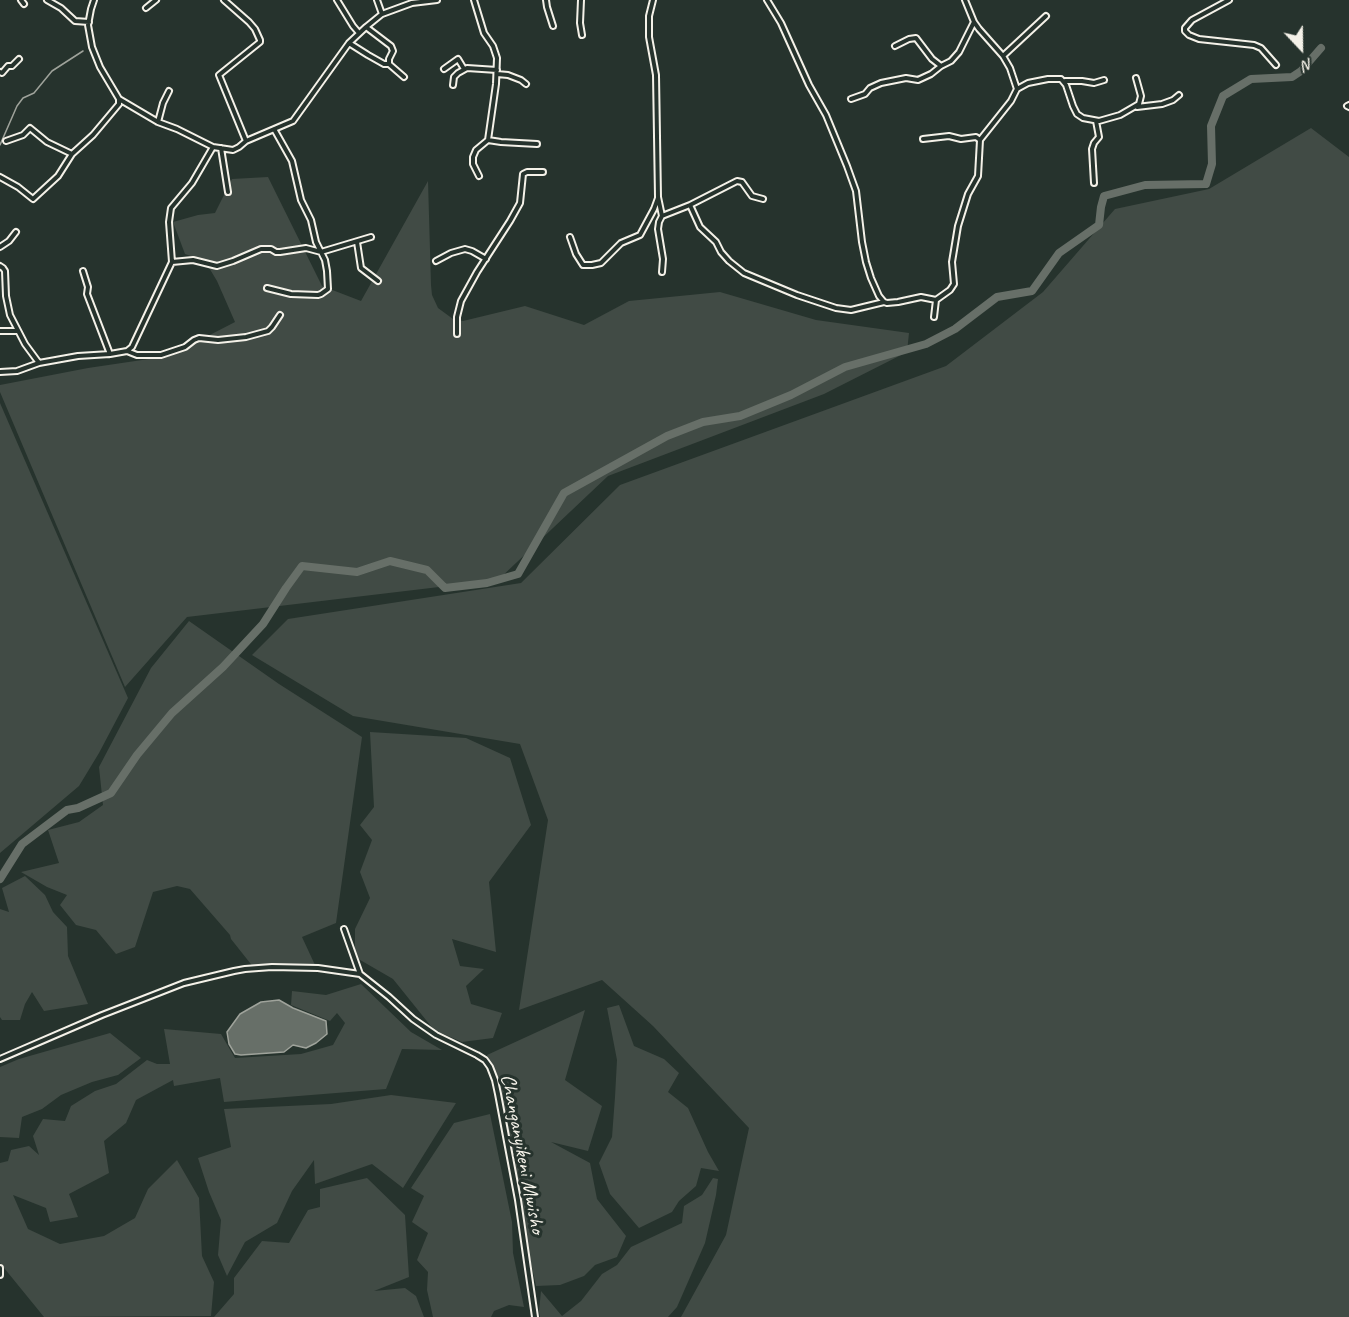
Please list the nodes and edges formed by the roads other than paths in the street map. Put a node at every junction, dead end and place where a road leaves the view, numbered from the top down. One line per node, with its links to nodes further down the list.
1 (47, 0): 18 (street)
2 (94, 0): 18 (street)
3 (156, 0): 15 (street)
4 (224, 0): 54 (street)
5 (337, 0): 22 (street)
6 (377, 0): 16 (street)
7 (437, 0): 16 (street)
8 (474, 0): 34 (street)
9 (546, 0): 20 (street)
10 (581, 0): 23 (street)
11 (654, 0): 64 (street)
12 (767, 0): 84 (street)
13 (965, 0): 19 (street)
14 (1229, 0): 29 (street)
15 (146, 8)
16 (382, 14): 21 (street)
17 (1046, 16): 26 (street)
18 (88, 22): 44 (street)
19 (974, 22): 26 (street); 30 (street)
20 (553, 26)
21 (366, 27): 22 (street); 28 (street)
22 (359, 33): 24 (street)
23 (582, 35)
24 (349, 43): 28 (street); 49 (street)
25 (895, 45): 30 (street)
26 (1004, 56): 41 (street)
27 (19, 59): 33 (street)
28 (388, 64): 35 (street)
29 (1276, 64)
30 (941, 66): 45 (street)
31 (444, 69): 32 (street)
32 (464, 69): 34 (street); 40 (street)
33 (0, 72)
34 (497, 72): 39 (street); 51 (street)
35 (404, 77)
36 (1136, 78): 46 (street)
37 (1104, 80): 38 (street)
38 (1064, 81): 41 (street); 47 (street)
39 (526, 84)
40 (453, 85)
41 (1017, 89): 52 (street)
42 (169, 91): 48 (street)
43 (1179, 95): 46 (street)
44 (119, 99): 48 (street); 58 (street)
45 (851, 99)
46 (1133, 108): 47 (street)
47 (1096, 121): 62 (street)
48 (158, 122): 56 (street)
49 (274, 129): 54 (street); 73 (street)
50 (923, 139): 52 (street)
51 (488, 140): 55 (street); 60 (street)
52 (980, 140): 83 (street)
53 (6, 141): 58 (street)
54 (246, 141): 57 (street)
55 (537, 144)
56 (213, 147): 57 (street); 77 (street)
57 (221, 148): 63 (street)
58 (72, 154): 61 (street)
59 (543, 172): 75 (street)
60 (478, 176)
61 (0, 177)
62 (1094, 183)
63 (228, 192)
64 (658, 197): 67 (street); 70 (street)
65 (763, 199): 66 (street)
66 (690, 205): 67 (street); 84 (street)
67 (663, 216): 80 (street)
68 (16, 232): 72 (street)
69 (371, 237): 71 (street)
70 (570, 237)
71 (357, 242): 73 (street); 81 (street)
72 (0, 247)
73 (321, 252): 77 (street); 82 (street)
74 (0, 259): 78 (street)
75 (486, 259): 76 (street); 89 (street)
76 (436, 261)
77 (172, 262): 90 (street)
78 (2, 267): 88 (street)
79 (83, 271): 91 (street)
80 (662, 272)
81 (378, 281)
82 (267, 288)
83 (936, 300): 84 (street); 86 (street)
84 (884, 302)
85 (280, 315): 90 (street)
86 (934, 317)
87 (0, 331): 88 (street)
88 (17, 331): 92 (street)
89 (457, 334)
90 (128, 351): 91 (street)
91 (110, 354): 92 (street)
92 (39, 363): 93 (street)
93 (0, 372)
94 (344, 929): 95 (street)
95 (360, 974): 96 (street); 99 (street, Changanyikeni Mwisho)
96 (0, 1059)
97 (0, 1268): 98 (street)
98 (0, 1275)
99 (535, 1317)

